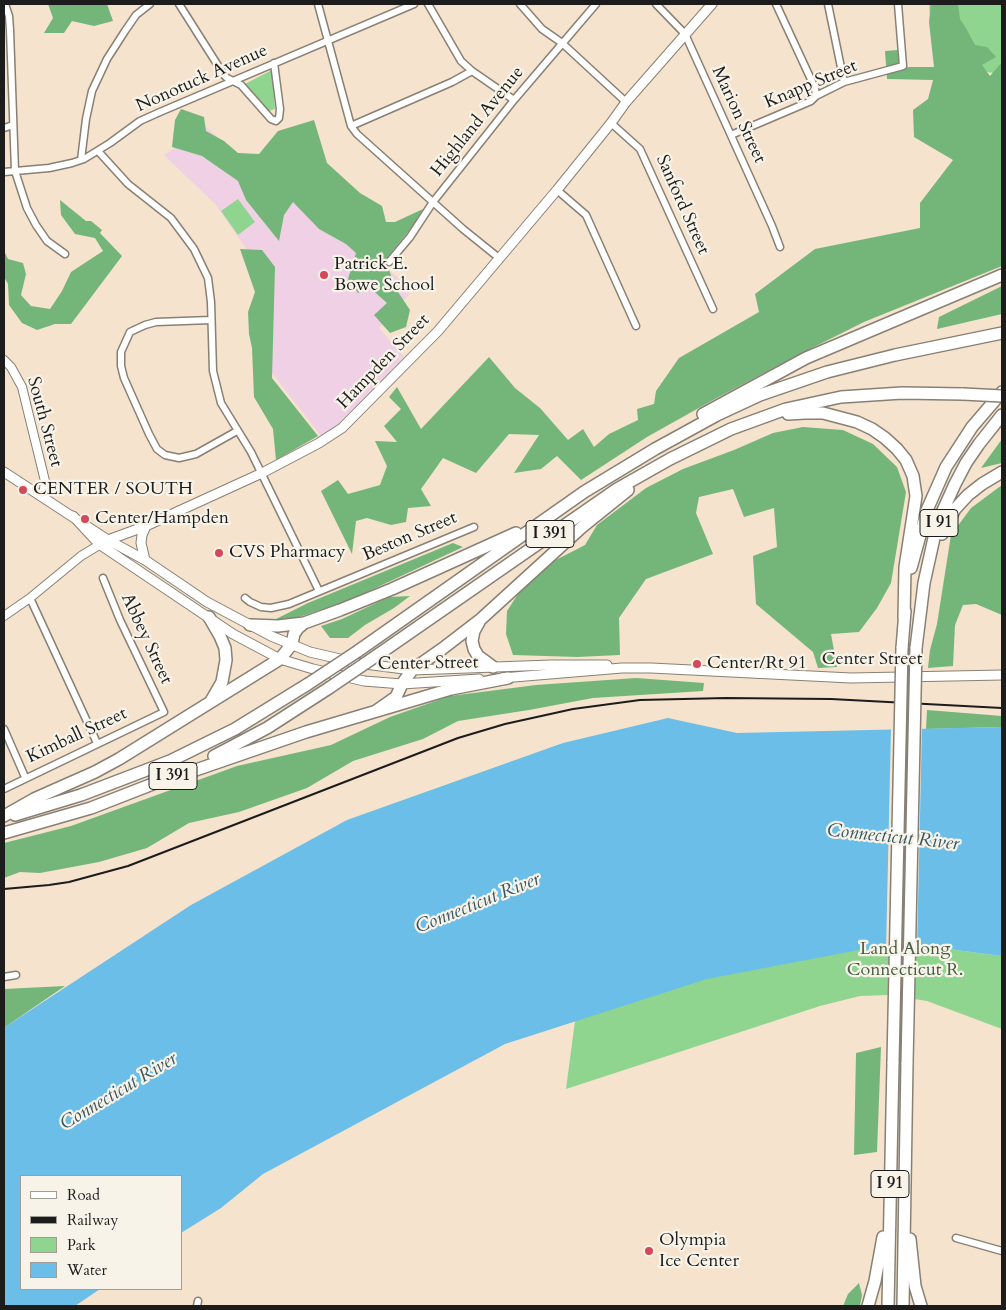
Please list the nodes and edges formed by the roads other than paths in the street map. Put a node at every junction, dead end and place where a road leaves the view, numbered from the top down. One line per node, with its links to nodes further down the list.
1 (5, 4): 25 (street)
2 (150, 4): 30 (street)
3 (179, 4): 19 (street)
4 (318, 4): 15 (street)
5 (414, 4): 15 (street, Nonotuck Avenue)
6 (428, 4): 18 (street)
7 (520, 4): 16 (street)
8 (596, 4): 16 (street, Highland Avenue)
9 (656, 4): 14 (street, Marion Street)
10 (712, 4): 14 (main road, Hampden Street)
11 (776, 4): 21 (street)
12 (828, 4): 20 (street)
13 (898, 4): 20 (street, Knapp Street)
14 (685, 34): 23 (main road, Hampden Street); 28 (street, Marion Street)
15 (328, 40): 17 (street, Nonotuck Avenue); 26 (street)
16 (562, 43): 22 (street, Highland Avenue); 23 (street)
17 (274, 63): 19 (street, Nonotuck Avenue); 19 (street)
18 (472, 71): 22 (street); 26 (street)
19 (232, 81): 29 (street, Nonotuck Avenue)
20 (844, 82): 21 (street, Knapp Street)
21 (816, 96): 28 (street, Knapp Street)
22 (514, 100): 34 (street, Highland Avenue)
23 (626, 102): 24 (main road, Hampden Street)
24 (611, 123): 33 (main road, Hampden Street); 40 (street, Sanford Street)
25 (13, 125): 27 (street); 31 (street)
26 (351, 126): 34 (street)
27 (4, 128)
28 (731, 135): 35 (street, Marion Street)
29 (98, 151): 30 (street, Nonotuck Avenue); 41 (street)
30 (81, 160): 31 (street, Nonotuck Avenue)
31 (15, 171): 32 (street, Nonotuck Avenue); 36 (street)
32 (4, 172)
33 (557, 190): 37 (main road, Hampden Street); 42 (street)
34 (433, 202): 37 (street); 38 (street, Highland Avenue)
35 (780, 247)
36 (65, 254)
37 (500, 258): 53 (main road, Hampden Street)
38 (389, 262)
39 (1002, 275): 49 (highway)
40 (713, 309)
41 (211, 320): 48 (street); 48 (street)
42 (636, 326)
43 (1002, 333): 49 (highway)
44 (4, 360): 54 (street, South Street)
45 (1002, 394): 47 (highway, bridge); 69 (highway, I 91)
46 (1002, 415): 66 (highway, I 91)
47 (731, 429): 50 (highway, I 391); 69 (highway)
48 (237, 431): 53 (street)
49 (655, 449): 56 (highway, I 391)
50 (670, 459): 70 (highway); 87 (highway, I 391, bridge)
51 (4, 472): 54 (main road, Center Street)
52 (1002, 472): 66 (highway)
53 (262, 473): 57 (main road, Hampden Street); 63 (street)
54 (43, 497): 55 (main road, Center Street)
55 (73, 516): 59 (main road, Center Street); 60 (main road, Center Street)
56 (545, 519): 71 (highway); 89 (highway, I 391, bridge)
57 (146, 526): 59 (main road, Hampden Street); 61 (main road)
58 (474, 527): 63 (street, Beston Street)
59 (108, 540): 60 (street); 61 (main road, Center Street)
60 (99, 544): 64 (street); 68 (main road, Center Street)
61 (145, 560): 72 (main road, Center Street)
62 (103, 578): 83 (street, Abbey Street)
63 (320, 591): 65 (street, Beston Street)
64 (30, 598): 67 (street); 85 (street)
65 (245, 598)
66 (920, 607): 93 (highway, I 91, bridge)
67 (4, 615)
68 (209, 618): 74 (main road, Center Street); 81 (highway)
69 (904, 618): 94 (highway, I 91, bridge)
70 (481, 619): 75 (highway); 77 (highway)
71 (304, 623): 72 (highway); 73 (highway)
72 (250, 625): 73 (main road, Center Street)
73 (292, 644): 74 (highway); 77 (main road, Center Street)
74 (280, 658): 80 (main road, Center Street); 81 (highway)
75 (493, 668): 76 (main road, Center Street); 77 (main road, Center Street)
76 (622, 668): 78 (main road, Center Street); 79 (main road, Center Street)
77 (412, 670): 80 (highway)
78 (1002, 675)
79 (508, 678): 80 (main road, Center Street); 82 (highway)
80 (402, 684): 82 (highway)
81 (210, 702): 89 (highway)
82 (376, 711): 87 (highway)
83 (164, 712): 85 (street, Kimball Street)
84 (4, 729): 86 (street)
85 (97, 743): 86 (street, Kimball Street)
86 (25, 777): 88 (street, Kimball Street)
87 (158, 782): 90 (highway, I 391)
88 (4, 789)
89 (4, 817)
90 (4, 833)
91 (16, 975): 92 (street)
92 (4, 977)
93 (905, 1180): 99 (highway, I 91); 100 (highway)
94 (890, 1186): 97 (highway); 98 (highway, I 91)
95 (956, 1238): 96 (street)
96 (1002, 1251)
97 (868, 1306)
98 (888, 1306)
99 (903, 1306)
100 (921, 1306)

